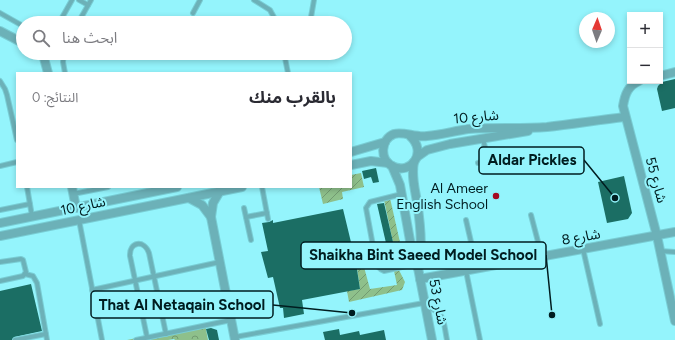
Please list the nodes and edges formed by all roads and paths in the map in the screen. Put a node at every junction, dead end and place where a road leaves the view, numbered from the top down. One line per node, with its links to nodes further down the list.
1 (72, 0): 10 (lane)
2 (80, 0): 7 (lane)
3 (91, 0): 7 (lane)
4 (200, 0): 8 (lane)
5 (254, 0): 12 (lane)
6 (314, 0): 13 (lane)
7 (88, 5): 11 (lane)
8 (193, 13)
9 (0, 14): 14 (lane)
10 (63, 16)
11 (82, 16)
12 (274, 16)
13 (311, 16)
14 (16, 22)
15 (0, 31): 16 (street)
16 (16, 39)
17 (45, 60): 20 (street)
18 (63, 60): 21 (lane)
19 (285, 60): 22 (lane)
20 (48, 72)
21 (65, 72)
22 (288, 72)
23 (675, 72): 24 (street)
24 (663, 75)
25 (0, 81): 30 (lane)
26 (634, 84): 27 (street)
27 (625, 117): 28 (street, شارع 10); 67 (street, شارع 55)
28 (545, 127): 29 (street, شارع 10); 32 (street, شارع 10)
29 (484, 129): 31 (street, شارع 10); 32 (street)
30 (16, 136)
31 (410, 136): 33 (street); 36 (street)
32 (484, 139): 36 (street, شارع 10); 37 (lane)
33 (385, 142): 34 (street); 40 (street)
34 (352, 152)
35 (501, 157): 37 (lane)
36 (416, 159): 40 (street); 75 (street, شارع 53)
37 (488, 160): 39 (lane)
38 (16, 162): 42 (lane)
39 (478, 163)
40 (390, 164): 41 (street); 50 (street, شارع 53)
41 (352, 165)
42 (0, 166)
43 (27, 188): 52 (lane)
44 (172, 188): 53 (street, شارع 10)
45 (236, 188): 49 (street, شارع 10)
46 (262, 188): 56 (lane)
47 (90, 189): 48 (lane)
48 (72, 190): 53 (street)
49 (220, 191): 51 (street, شارع 10); 59 (street)
50 (402, 194): 75 (street, شارع 53); 75 (lane)
51 (189, 198): 59 (street); 62 (street, شارع 10)
52 (30, 204): 55 (lane); 58 (lane)
53 (76, 208): 58 (street, شارع 10)
54 (244, 208): 60 (lane)
55 (0, 210)
56 (267, 213): 60 (lane); 61 (lane)
57 (531, 215): 72 (lane)
58 (32, 216): 64 (street, شارع 10)
59 (211, 217): 74 (street)
60 (246, 217): 68 (lane)
61 (268, 219)
62 (79, 220): 66 (street, شارع 10); 83 (lane)
63 (466, 220): 76 (lane)
64 (0, 223)
65 (675, 232): 67 (street, شارع 8)
66 (0, 236)
67 (657, 236): 69 (street, شارع 8); 70 (street, شارع 55)
68 (250, 240)
69 (583, 249): 72 (street, شارع 8); 87 (lane)
70 (660, 251): 71 (lane); 86 (street, شارع 55)
71 (675, 252)
72 (542, 257): 76 (street, شارع 8)
73 (0, 262): 78 (lane)
74 (220, 262): 79 (lane); 85 (street)
75 (416, 266): 80 (street, شارع 53)
76 (477, 269): 77 (street, شارع 8)
77 (466, 271): 80 (street, شارع 8); 98 (lane)
78 (25, 274): 81 (lane); 88 (lane)
79 (154, 276): 82 (lane); 82 (lane); 89 (lane)
80 (420, 279): 84 (street, شارع 53)
81 (0, 280)
82 (136, 280): 83 (lane); 90 (lane)
83 (92, 290): 94 (lane)
84 (425, 304): 91 (lane); 96 (street, شارع 53); 97 (lane)
85 (231, 320): 89 (lane); 91 (street)
86 (675, 320)
87 (600, 324)
88 (46, 334): 92 (lane); 93 (lane)
89 (166, 334): 90 (lane)
90 (148, 337): 95 (lane)
91 (235, 339)
92 (15, 340)
93 (47, 340)
94 (102, 340)
95 (136, 340)
96 (432, 340)
97 (447, 340)
98 (480, 340)

